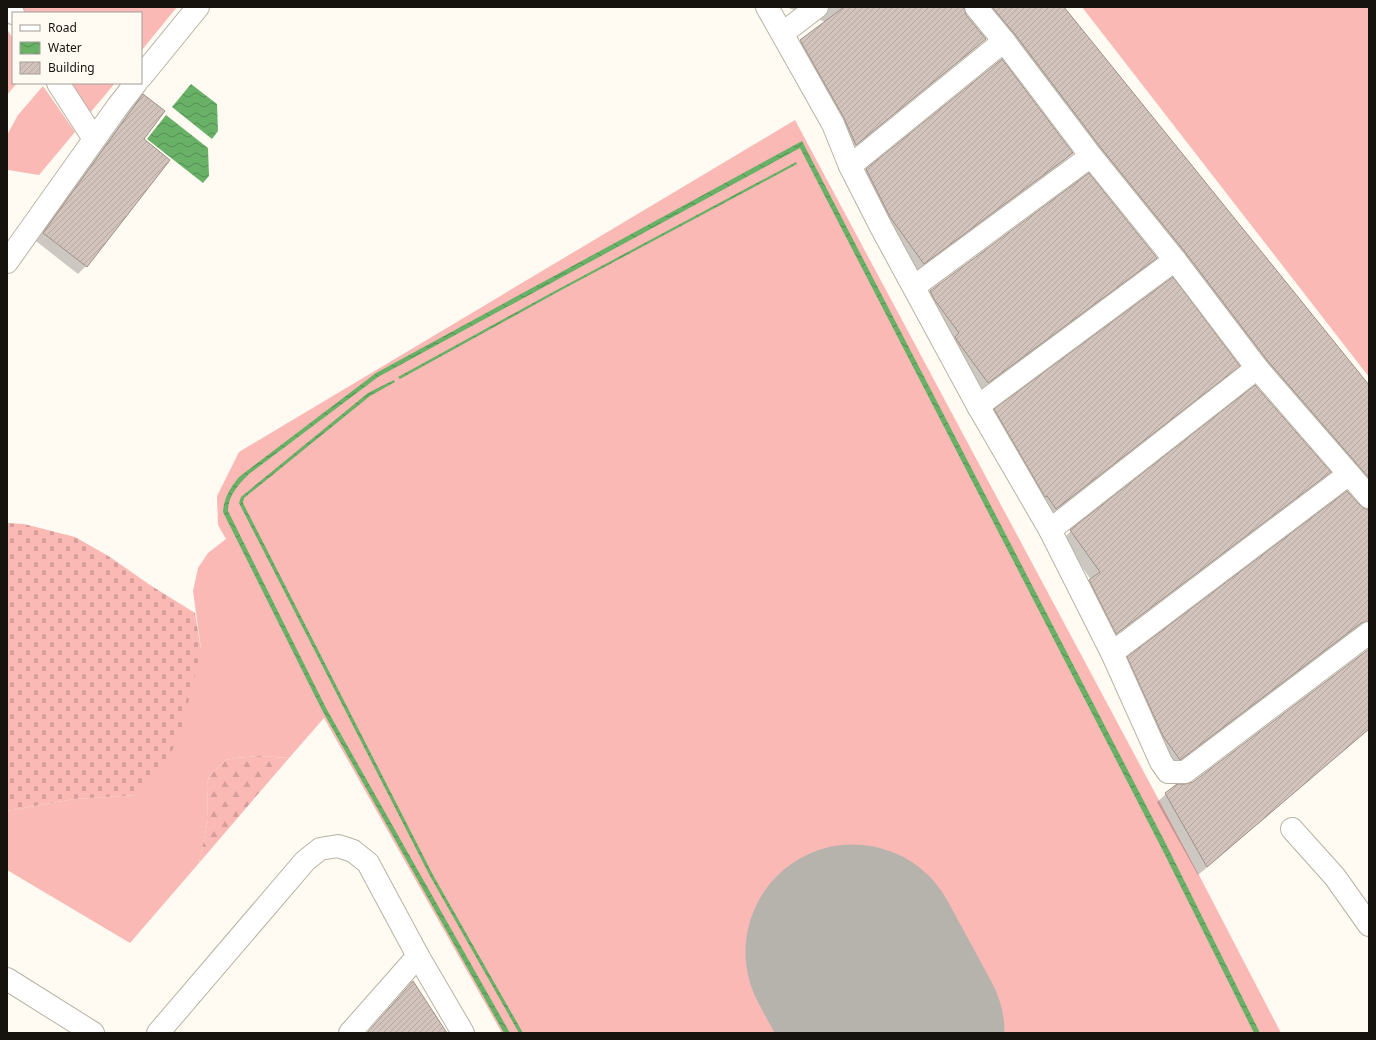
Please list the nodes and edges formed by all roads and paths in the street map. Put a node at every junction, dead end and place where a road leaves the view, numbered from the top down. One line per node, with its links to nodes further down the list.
1 (198, 7): 7 (street)
2 (767, 7): 5 (street)
3 (817, 7): 5 (street)
4 (976, 7): 6 (street)
5 (782, 33): 12 (street)
6 (1004, 41): 11 (street); 12 (street)
7 (142, 76)
8 (59, 84): 10 (street)
9 (135, 84): 10 (street)
10 (94, 139): 14 (street)
11 (1091, 156): 13 (street); 15 (street)
12 (850, 166): 15 (street)
13 (1175, 260): 16 (street); 17 (street)
14 (7, 262)
15 (914, 286): 17 (street)
16 (1257, 368): 18 (street); 20 (street)
17 (978, 406): 20 (street)
18 (1349, 474): 19 (street); 22 (street)
19 (1369, 497)
20 (1050, 530): 22 (street)
21 (1369, 633): 22 (street)
22 (1112, 653)
23 (1292, 829): 24 (street)
24 (1369, 925)
25 (418, 956): 28 (street); 29 (street); 30 (street)
26 (7, 978): 27 (street)
27 (93, 1033)
28 (158, 1033)
29 (350, 1033)
30 (462, 1033)

